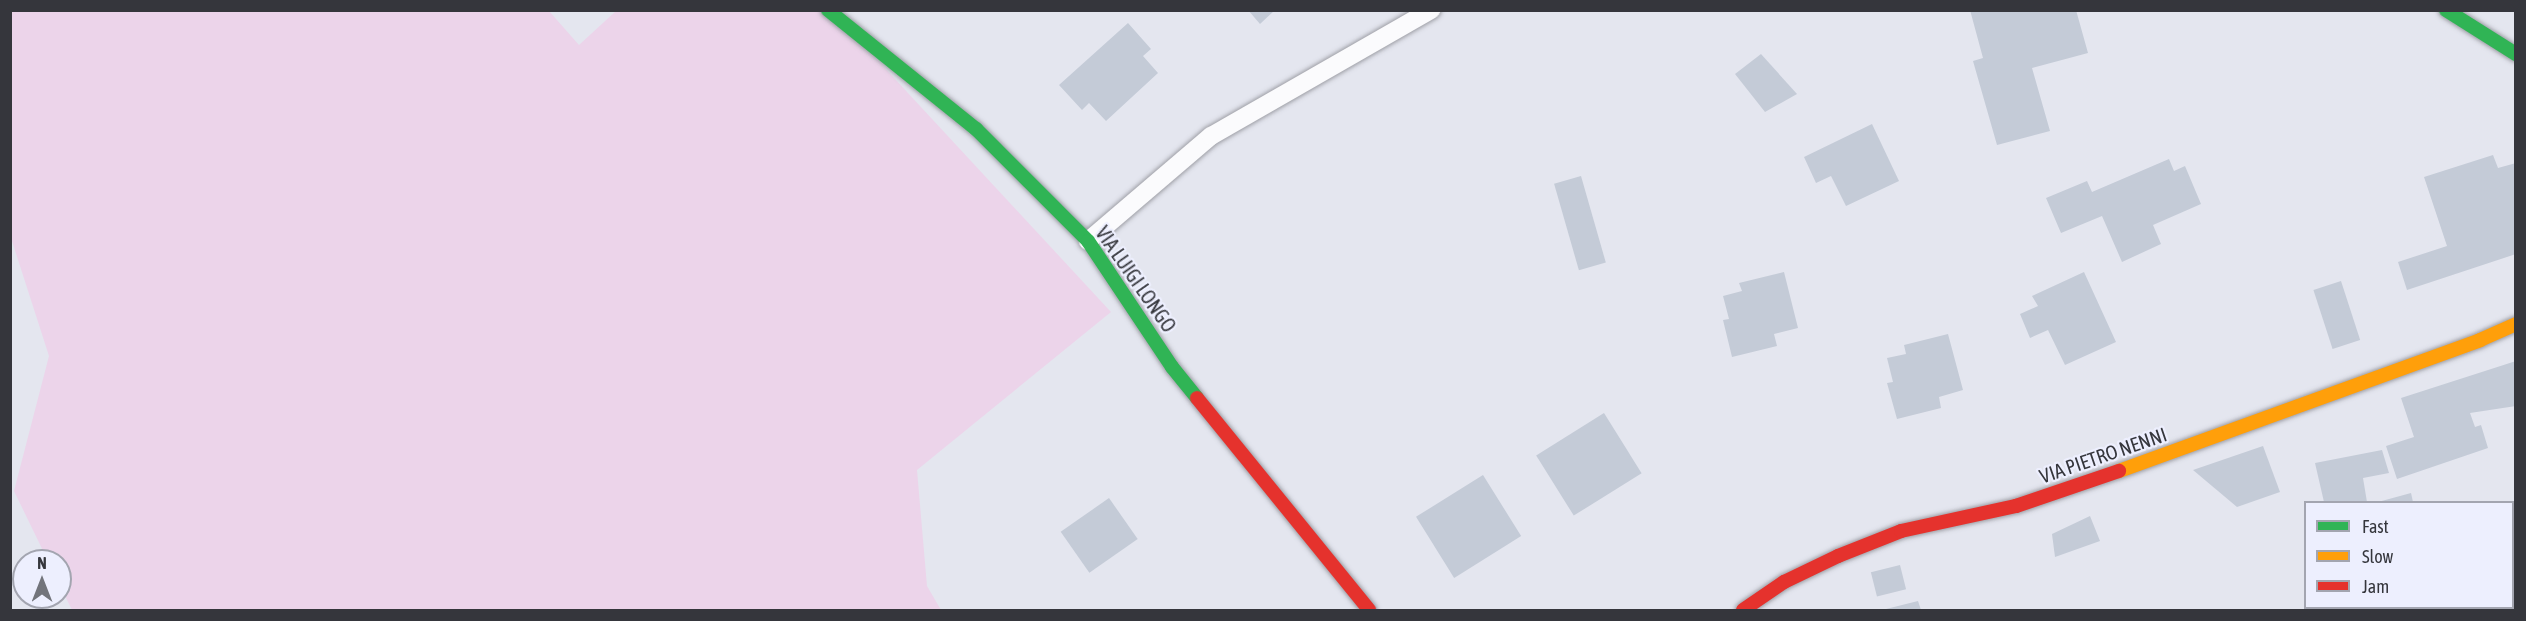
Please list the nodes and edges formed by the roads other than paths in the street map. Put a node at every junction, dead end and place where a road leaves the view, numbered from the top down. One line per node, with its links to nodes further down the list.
1 (828, 10): 5 (street, VIA LUIGI LONGO)
2 (1431, 10): 5 (lane)
3 (2446, 10): 4 (street)
4 (2516, 54)
5 (1088, 241): 7 (street, VIA LUIGI LONGO)
6 (2516, 324): 8 (street, VIA PIETRO NENNI)
7 (1369, 610)
8 (1743, 610)

